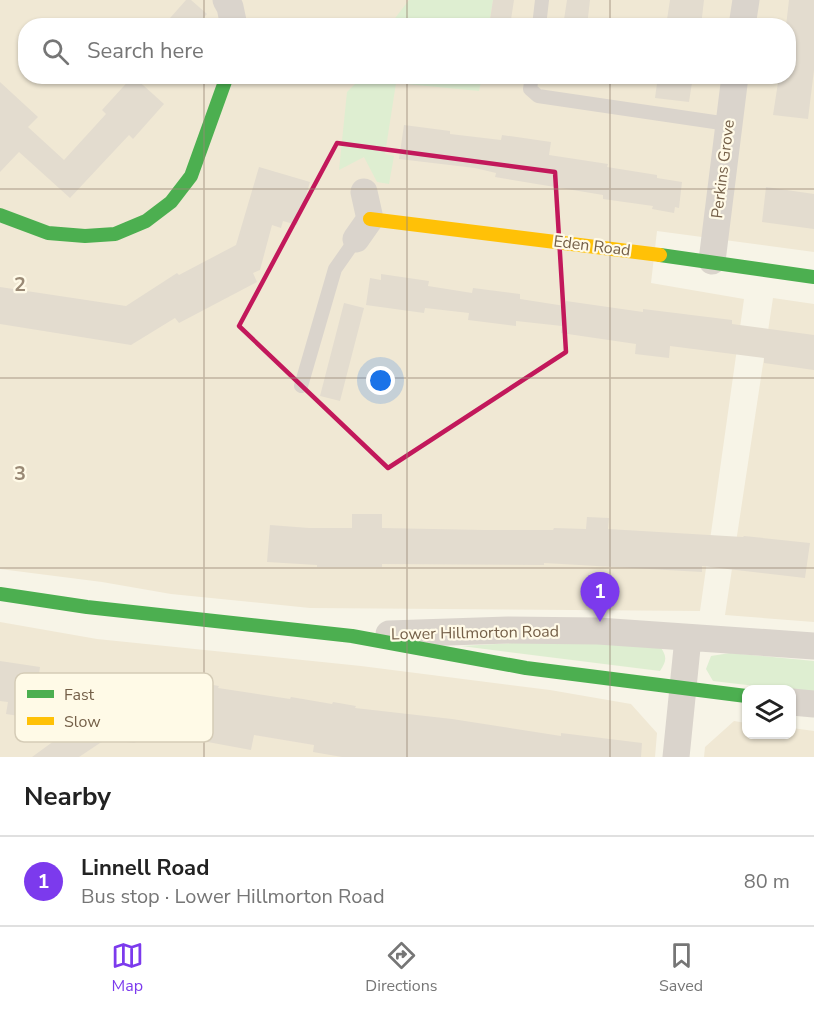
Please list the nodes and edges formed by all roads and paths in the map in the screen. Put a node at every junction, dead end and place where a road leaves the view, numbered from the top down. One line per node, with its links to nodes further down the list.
1 (226, 0): 4 (street)
2 (542, 0): 5 (lane)
3 (746, 0): 6 (street)
4 (232, 18)
5 (540, 18)
6 (743, 18)
7 (224, 84): 12 (street)
8 (531, 84): 10 (lane)
9 (734, 84): 10 (street, Perkins Grove)
10 (728, 124): 14 (street, Perkins Grove)
11 (364, 192): 13 (street)
12 (0, 215)
13 (363, 229): 14 (street, Eden Road); 16 (lane)
14 (712, 261): 15 (street, Eden Road)
15 (814, 277)
16 (302, 386)
17 (0, 594): 18 (street, Lower Hillmorton Road)
18 (352, 636): 19 (street, Lower Hillmorton Road); 21 (street, Lower Hillmorton Road)
19 (688, 638): 20 (street, Lower Hillmorton Road); 21 (street)
20 (814, 646)
21 (683, 688): 22 (street, Lower Hillmorton Road); 25 (street)
22 (742, 695)
23 (796, 702): 24 (street)
24 (814, 704)
25 (676, 757)

